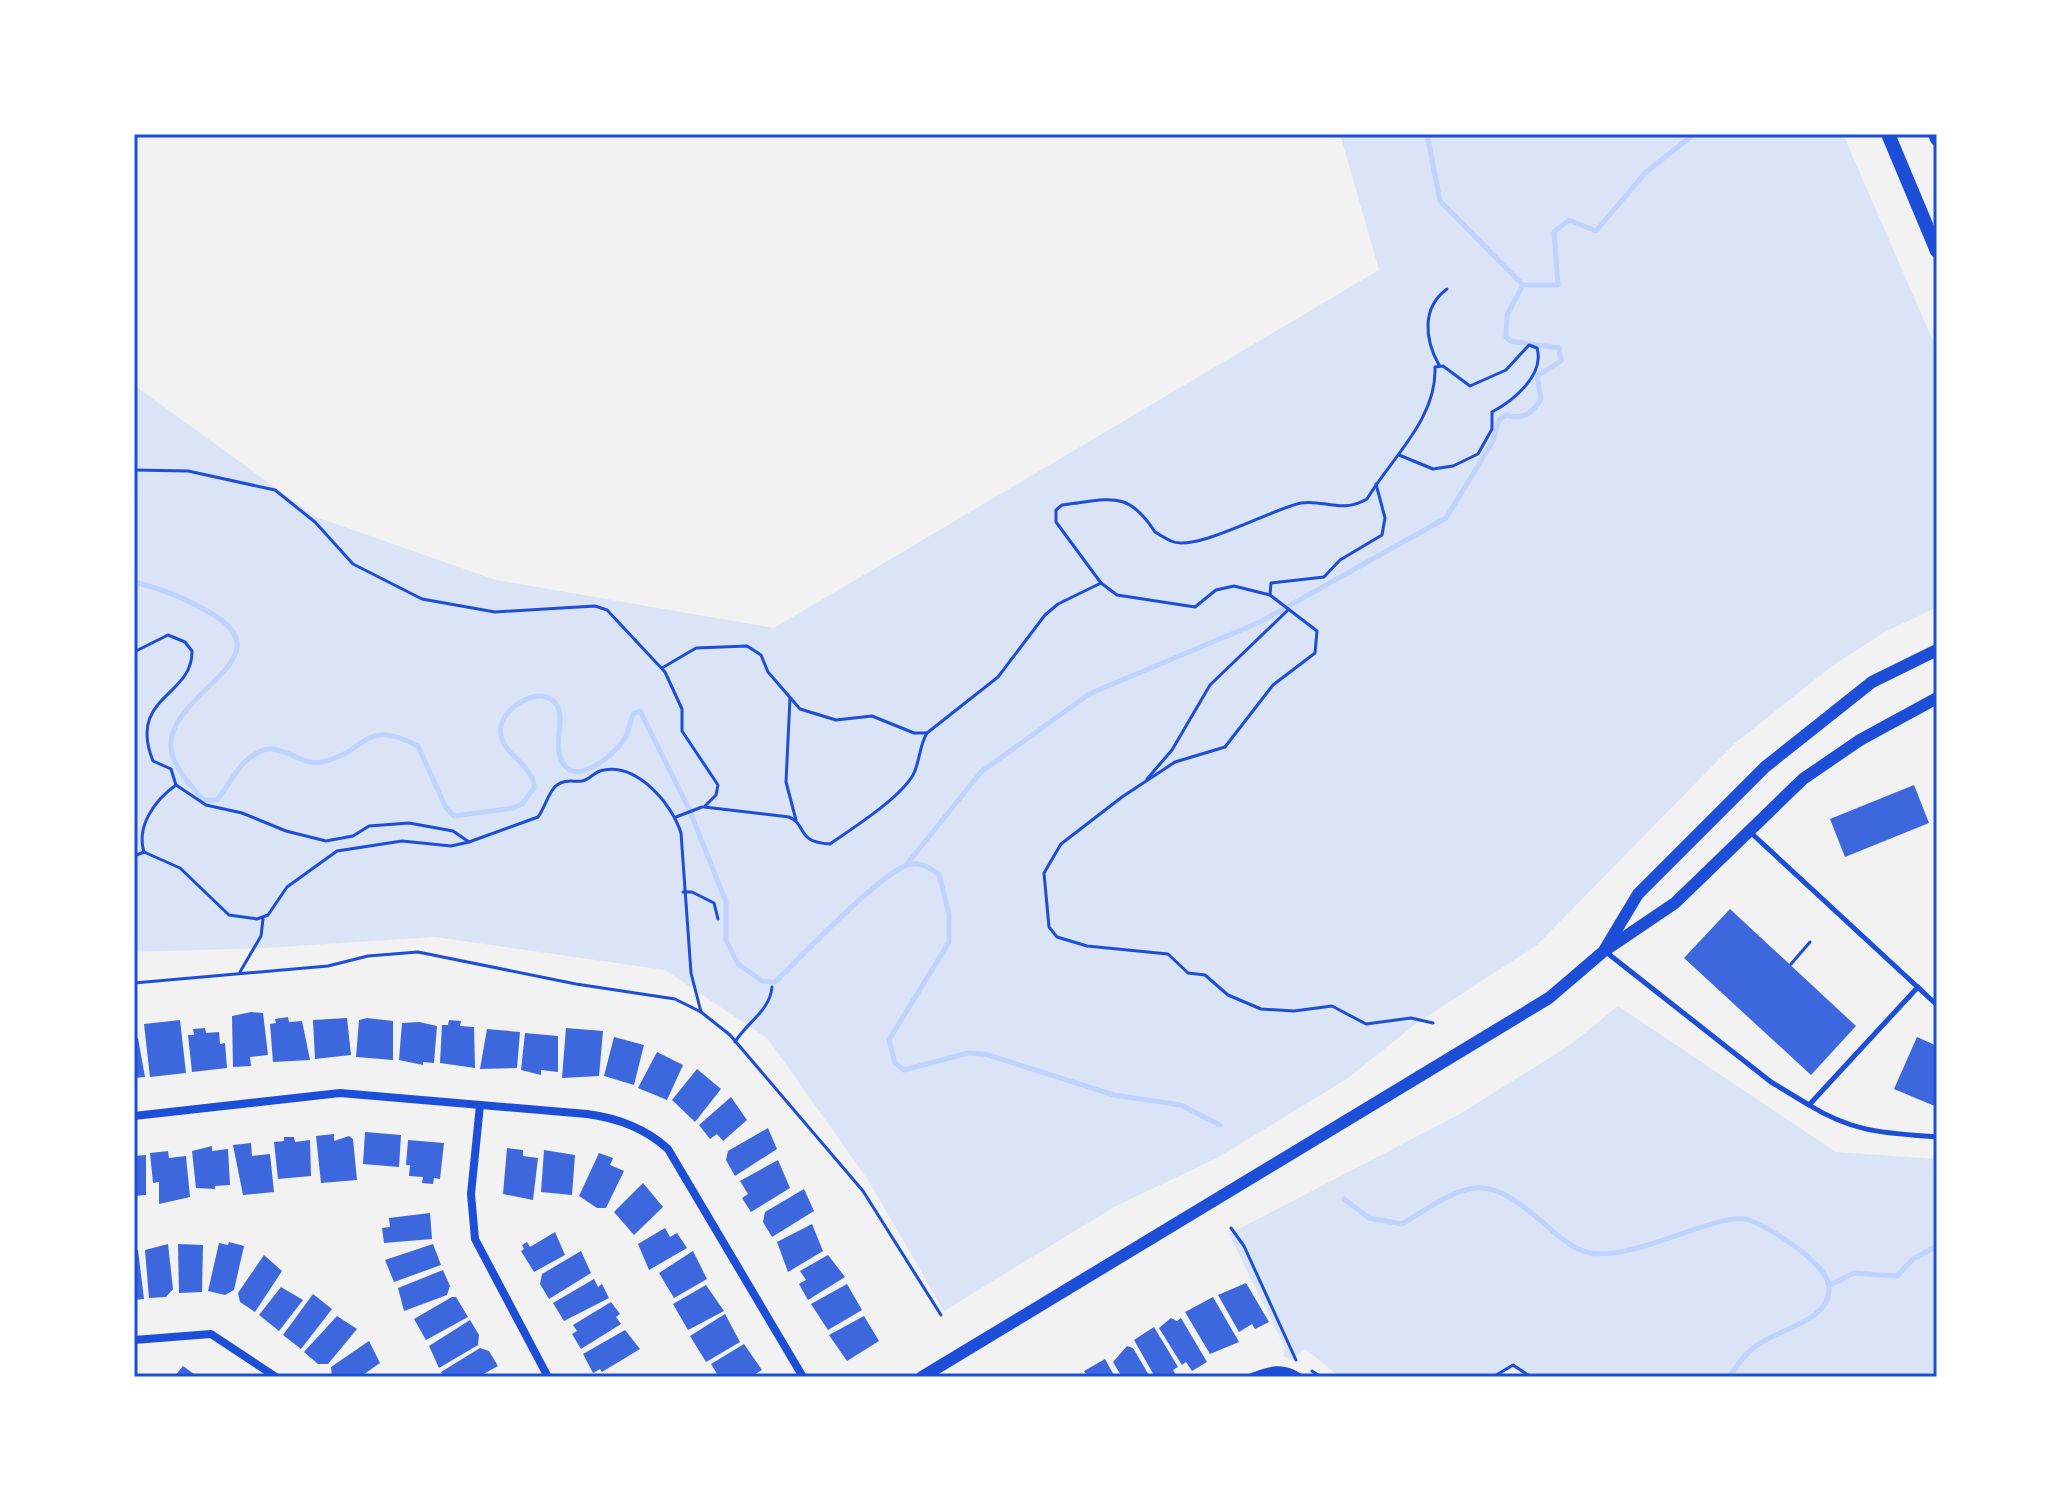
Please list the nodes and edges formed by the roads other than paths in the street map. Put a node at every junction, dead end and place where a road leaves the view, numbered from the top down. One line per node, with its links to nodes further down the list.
1 (1888, 134): 2 (main road)
2 (1937, 251)
3 (1937, 650): 6 (street)
4 (1937, 698): 5 (street)
5 (1748, 830): 6 (street); 7 (lane)
6 (1604, 951): 10 (lane); 17 (street)
7 (1918, 987): 8 (lane); 10 (lane)
8 (1937, 1005)
9 (480, 1105): 11 (street); 15 (street); 16 (street)
10 (1809, 1105): 12 (lane)
11 (134, 1116)
12 (1937, 1137)
13 (134, 1340): 14 (street)
14 (276, 1377)
15 (548, 1377)
16 (803, 1377)
17 (922, 1377)
18 (1252, 1377): 19 (street)
19 (1299, 1377)

